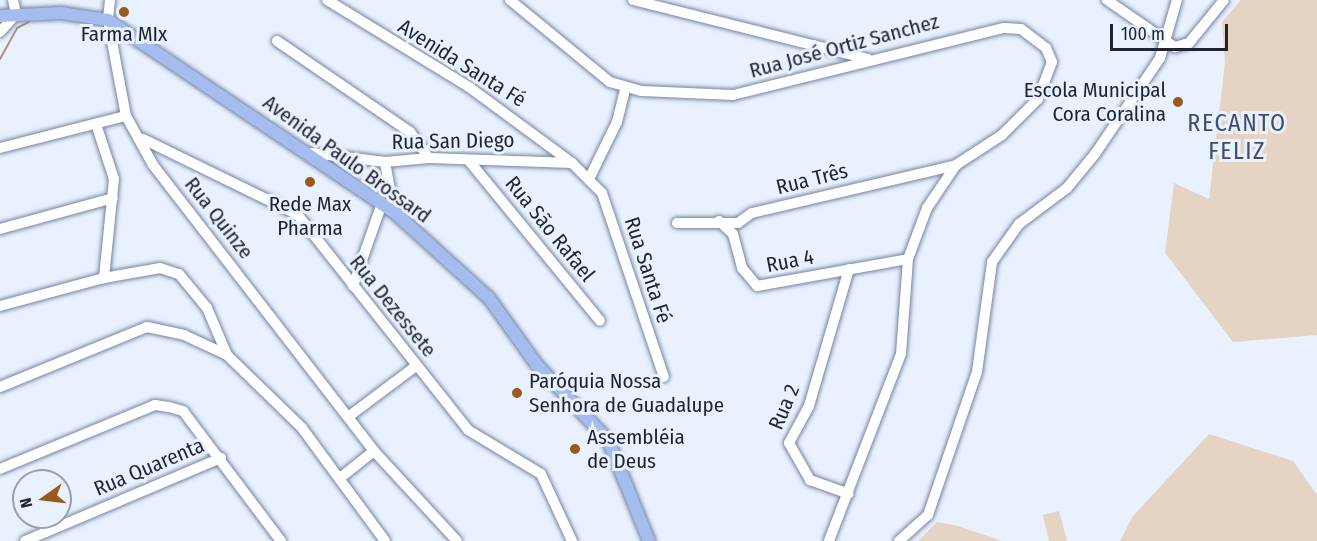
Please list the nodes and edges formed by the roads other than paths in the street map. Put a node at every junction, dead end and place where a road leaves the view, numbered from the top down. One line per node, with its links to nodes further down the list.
1 (13, 0): 9 (street)
2 (110, 0): 11 (street, Rua Quinze)
3 (327, 0): 26 (street, Avenida Santa Fé)
4 (633, 0): 15 (street)
5 (1107, 0): 14 (street)
6 (1177, 0): 14 (street)
7 (1224, 0): 14 (street)
8 (514, 1): 16 (street)
9 (16, 14): 10 (main road, Avenida Paulo Brossard); 11 (main road, Avenida Paulo Brossard); 12 (street)
10 (0, 16)
11 (108, 20): 17 (street, Rua Quinze); 21 (main road, Avenida Paulo Brossard)
12 (0, 32)
13 (277, 41): 23 (street)
14 (1166, 44): 61 (street)
15 (869, 60): 16 (street, Rua José Ortiz Sanchez); 28 (street, Rua José Ortiz Sanchez)
16 (625, 89): 29 (street)
17 (126, 116): 18 (street); 19 (street, Rua Quinze)
18 (96, 124): 20 (street); 30 (street)
19 (143, 139): 22 (street, Rua Dezessete); 27 (street, Rua Quinze)
20 (0, 148)
21 (312, 153): 24 (street, Rua San Diego); 31 (main road, Avenida Paulo Brossard)
22 (178, 155): 27 (street); 38 (street, Rua Dezessete)
23 (429, 158): 24 (street, Rua San Diego); 25 (street, Rua San Diego)
24 (385, 162): 32 (street)
25 (470, 162): 26 (street, Rua San Diego); 43 (street, Rua São Rafael)
26 (572, 164): 29 (street)
27 (153, 165): 48 (street, Rua Quinze)
28 (956, 165): 33 (street, Rua Três); 36 (street, Rua José Ortiz Sanchez)
29 (590, 177): 46 (street, Rua Santa Fé)
30 (113, 198): 35 (street); 40 (street)
31 (382, 203): 32 (main road, Avenida Paulo Brossard); 37 (street)
32 (394, 212): 59 (main road, Avenida Paulo Brossard)
33 (718, 221): 34 (street, Rua Três); 39 (street, Rua 4)
34 (678, 224)
35 (0, 229)
36 (908, 259): 39 (street, Rua 4); 53 (street, Rua José Ortiz Sanchez)
37 (357, 262): 38 (street); 41 (street)
38 (338, 268): 41 (street, Rua Dezessete)
39 (849, 268): 53 (street, Rua 2)
40 (104, 278): 42 (street); 44 (street)
41 (353, 286): 45 (street, Rua Dezessete)
42 (0, 306)
43 (600, 321)
44 (227, 355): 47 (street); 52 (street)
45 (416, 366): 48 (street); 58 (street, Rua Dezessete)
46 (664, 377)
47 (0, 387)
48 (348, 417): 49 (street, Rua Quinze)
49 (374, 451): 52 (street); 57 (street, Rua Quinze)
50 (221, 458): 51 (street); 54 (street, Rua Quarenta); 55 (street)
51 (0, 469)
52 (340, 478): 56 (street)
53 (849, 494): 60 (street, Rua José Ortiz Sanchez)
54 (26, 541)
55 (281, 541)
56 (385, 541)
57 (457, 541)
58 (572, 541)
59 (649, 541)
60 (828, 541)
61 (899, 541)

